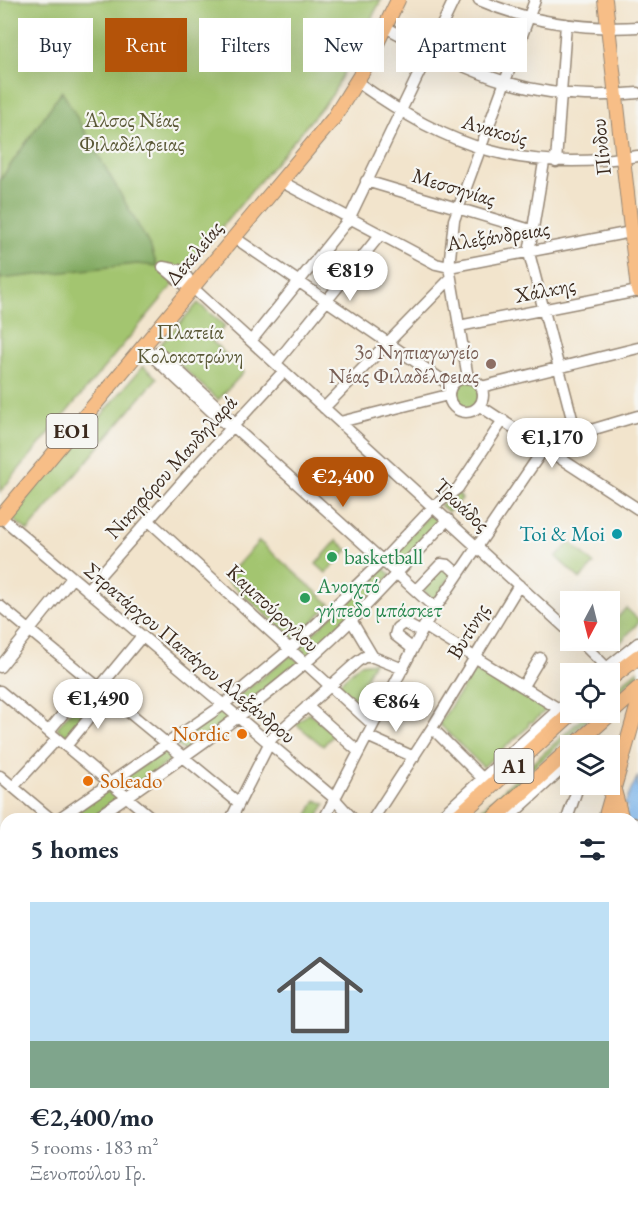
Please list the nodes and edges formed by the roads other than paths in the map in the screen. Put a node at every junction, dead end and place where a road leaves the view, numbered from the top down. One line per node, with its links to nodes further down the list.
1 (398, 0): 9 (main road, Δεκελείας / ΕΟ1)
2 (454, 0): 6 (street)
3 (479, 0): 7 (street)
4 (535, 0): 7 (street)
5 (605, 0): 11 (main road, Πίνδου)
6 (446, 18)
7 (528, 18): 8 (street); 16 (street)
8 (566, 24): 11 (street); 18 (street)
9 (385, 27): 12 (street); 15 (main road, Δεκελείας / ΕΟ1)
10 (638, 27): 11 (street)
11 (607, 28): 19 (main road, Πίνδου)
12 (396, 32)
13 (420, 72): 20 (street)
14 (480, 72): 16 (street)
15 (357, 82): 20 (street, Ανακούς); 27 (main road, Δεκελείας / ΕΟ1)
16 (504, 83): 18 (street); 21 (street)
17 (638, 93): 19 (street)
18 (561, 95): 19 (street); 25 (street)
19 (616, 95): 23 (main road, Πίνδου)
20 (400, 111): 21 (street, Ανακούς); 26 (street)
21 (479, 149): 24 (street, Ανακούς); 28 (street)
22 (638, 156): 23 (street, Ανακούς)
23 (622, 159): 25 (street, Ανακούς); 30 (main road, Πίνδου)
24 (544, 162): 25 (street, Ανακούς); 31 (street)
25 (556, 162)
26 (366, 181): 28 (street, Μεσσηνίας); 29 (street)
27 (282, 182): 29 (street, Αλεξάνδρειας); 33 (main road, Δεκελείας / ΕΟ1)
28 (456, 209): 31 (street, Μεσσηνίας); 35 (street)
29 (349, 219): 32 (street, Αλεξάνδρειας); 36 (street)
30 (633, 228): 34 (street, Αλεξάνδρειας); 38 (main road, Πίνδου)
31 (531, 230): 34 (street)
32 (380, 235): 35 (street, Αλεξάνδρειας); 39 (street, Νικηφόρου Μανδηλαρά)
33 (235, 238): 36 (street); 37 (main road, Δεκελείας / ΕΟ1)
34 (529, 253): 35 (street, Αλεξάνδρειας); 40 (street)
35 (450, 273): 41 (street); 43 (street)
36 (297, 283): 39 (street); 42 (street)
37 (193, 288): 42 (street, Τρωάδος); 44 (main road, Δεκελείας / ΕΟ1)
38 (638, 291): 40 (street, Χάλκης)
39 (326, 302): 43 (street); 46 (street, Νικηφόρου Μανδηλαρά)
40 (543, 310): 41 (street, Χάλκης); 47 (street)
41 (459, 326): 48 (street)
42 (251, 341): 46 (street, Τρωάδος)
43 (387, 344): 50 (street); 52 (street)
44 (146, 346): 56 (street); 61 (main road, Δεκελείας / ΕΟ1)
45 (638, 348): 47 (street)
46 (280, 367): 52 (street, Τρωάδος); 56 (street, Νικηφόρου Μανδηλαρά)
47 (559, 368): 49 (street); 57 (street)
48 (468, 378): 49 (street); 50 (street)
49 (481, 387): 51 (street)
50 (449, 390): 51 (street); 55 (street)
51 (480, 406): 54 (street)
52 (324, 408): 55 (street, Τρωάδος)
53 (638, 416): 57 (street)
54 (503, 420): 58 (street); 59 (street)
55 (340, 422): 59 (street, Τρωάδος)
56 (234, 427): 63 (street, Νικηφόρου Μανδηλαρά); 65 (street)
57 (576, 434): 58 (street)
58 (545, 447): 60 (street); 64 (street)
59 (434, 506): 62 (street, Τρωάδος); 65 (street)
60 (638, 509)
61 (0, 518): 68 (street, Στρατάρχου Παπάγου Αλεξάνδρου)
62 (448, 519): 64 (street, Τρωάδος); 66 (street)
63 (148, 520): 70 (street, Νικηφόρου Μανδηλαρά); 81 (street, Καμπούρογλου)
64 (477, 546): 67 (street); 69 (street, Τρωάδος)
65 (382, 561): 66 (street); 81 (street)
66 (397, 573): 71 (street); 74 (street)
67 (458, 574): 71 (street); 73 (street)
68 (72, 578): 70 (street, Στρατάρχου Παπάγου Αλεξάνδρου); 77 (street)
69 (519, 585): 75 (street, Τρωάδος); 83 (street, Βυτίνης)
70 (87, 590): 78 (street, Στρατάρχου Παπάγου Αλεξάνδρου)
71 (416, 590): 73 (street)
72 (0, 606): 77 (street)
73 (435, 608): 76 (street)
74 (351, 620): 84 (street); 89 (street)
75 (560, 623)
76 (423, 629): 80 (street); 80 (street); 83 (street)
77 (30, 630): 90 (street); 93 (street)
78 (142, 636): 93 (street); 100 (street, Στρατάρχου Παπάγου Αλεξάνδρου)
79 (638, 643): 88 (street)
80 (413, 649): 92 (street)
81 (290, 650): 89 (street, Καμπούρογλου); 100 (street)
82 (588, 651): 87 (street)
83 (476, 656): 95 (street); 107 (street, Βυτίνης)
84 (373, 657): 92 (street); 94 (street)
85 (540, 657): 95 (street)
86 (638, 657): 91 (highway)
87 (597, 663)
88 (619, 663)
89 (305, 664): 94 (street, Καμπούρογλου); 105 (street)
90 (0, 667)
91 (620, 667)
92 (403, 669): 106 (street)
93 (94, 685): 98 (street); 110 (street)
94 (329, 686): 101 (street); 106 (street, Καμπούρογλου)
95 (523, 686): 102 (street)
96 (638, 689): 108 (highway)
97 (0, 691): 110 (street)
98 (108, 695): 110 (street); 111 (street)
99 (638, 704): 139 (main road)
100 (223, 705): 105 (street, Στρατάρχου Παπάγου Αλεξάνδρου); 111 (street)
101 (307, 706): 112 (street); 113 (street)
102 (560, 707)
103 (560, 715): 119 (street)
104 (560, 716): 135 (highway, Α1)
105 (238, 717): 112 (street, Στρατάρχου Παπάγου Αλεξάνδρου); 114 (street)
106 (373, 725): 109 (street)
107 (432, 728): 115 (street, Βυτίνης); 119 (street)
108 (586, 735)
109 (367, 736): 113 (street); 115 (street)
110 (57, 739): 120 (street); 121 (street)
111 (168, 743): 114 (street); 120 (street)
112 (268, 744): 124 (street, Στρατάρχου Παπάγου Αλεξάνδρου); 125 (street)
113 (359, 752): 124 (street)
114 (183, 756): 123 (street); 125 (street)
115 (414, 756): 133 (street, Βυτίνης)
116 (560, 758): 136 (highway, Α1)
117 (560, 771): 137 (street)
118 (0, 776): 121 (street)
119 (483, 779): 134 (street)
120 (110, 783): 123 (street); 127 (street)
121 (13, 787): 126 (street)
122 (575, 795): 138 (street)
123 (126, 797): 128 (street); 129 (street)
124 (334, 798): 131 (street); 132 (street, Στρατάρχου Παπάγου Αλεξάνδρου)
125 (239, 803): 130 (street)
126 (44, 813)
127 (67, 813)
128 (103, 813)
129 (146, 813)
130 (235, 813)
131 (327, 813)
132 (348, 813)
133 (377, 813)
134 (445, 813)
135 (461, 813)
136 (500, 813)
137 (514, 813)
138 (569, 813)
139 (615, 813)

